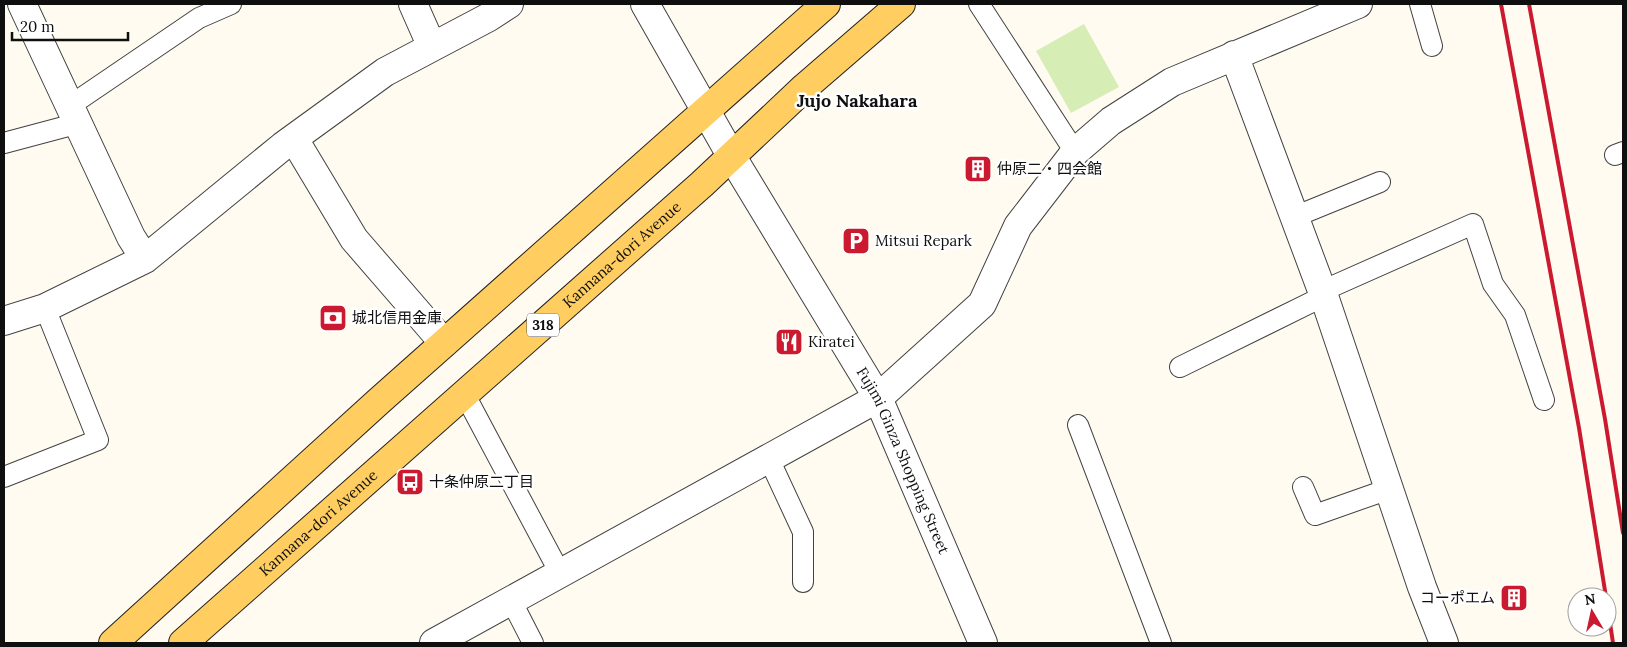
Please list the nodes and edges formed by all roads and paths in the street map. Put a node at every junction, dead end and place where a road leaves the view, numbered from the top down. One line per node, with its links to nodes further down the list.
1 (22, 4): 15 (street)
2 (231, 4): 15 (lane)
3 (413, 4): 12 (street)
4 (509, 4): 12 (street)
5 (646, 4): 14 (street, Fujimi Ginza Shopping Street)
6 (826, 4): 14 (main road)
7 (901, 4): 19 (main road, Kannana-dori Avenue / 318)
8 (979, 4): 18 (lane)
9 (1420, 4): 11 (lane)
10 (1350, 5): 13 (street)
11 (1432, 46)
12 (432, 47): 16 (street)
13 (1234, 55): 18 (street); 21 (street)
14 (705, 111): 19 (street, Fujimi Ginza Shopping Street); 26 (main road)
15 (75, 114): 17 (lane); 22 (street)
16 (294, 139): 22 (street); 26 (street)
17 (4, 143)
18 (1075, 152): 29 (street)
19 (732, 157): 28 (main road, Kannana-dori Avenue / 318); 29 (street, Fujimi Ginza Shopping Street)
20 (1380, 182): 21 (lane)
21 (1294, 217): 23 (street)
22 (145, 259): 24 (street)
23 (1323, 294): 27 (lane); 30 (lane); 35 (street)
24 (45, 308): 25 (street); 33 (lane)
25 (4, 321)
26 (444, 343): 40 (main road)
27 (1180, 367)
28 (465, 395): 36 (lane); 41 (main road, Kannana-dori Avenue / 318)
29 (878, 398): 32 (street); 43 (street, Fujimi Ginza Shopping Street)
30 (1544, 400)
31 (1078, 425): 44 (lane)
32 (769, 459): 36 (street); 37 (lane)
33 (4, 477)
34 (1303, 487): 35 (lane)
35 (1389, 489): 45 (street)
36 (561, 575): 38 (street)
37 (803, 582)
38 (512, 602): 39 (street); 42 (lane)
39 (441, 642)
40 (113, 643)
41 (183, 643)
42 (533, 643)
43 (983, 643)
44 (1161, 643)
45 (1444, 643)

